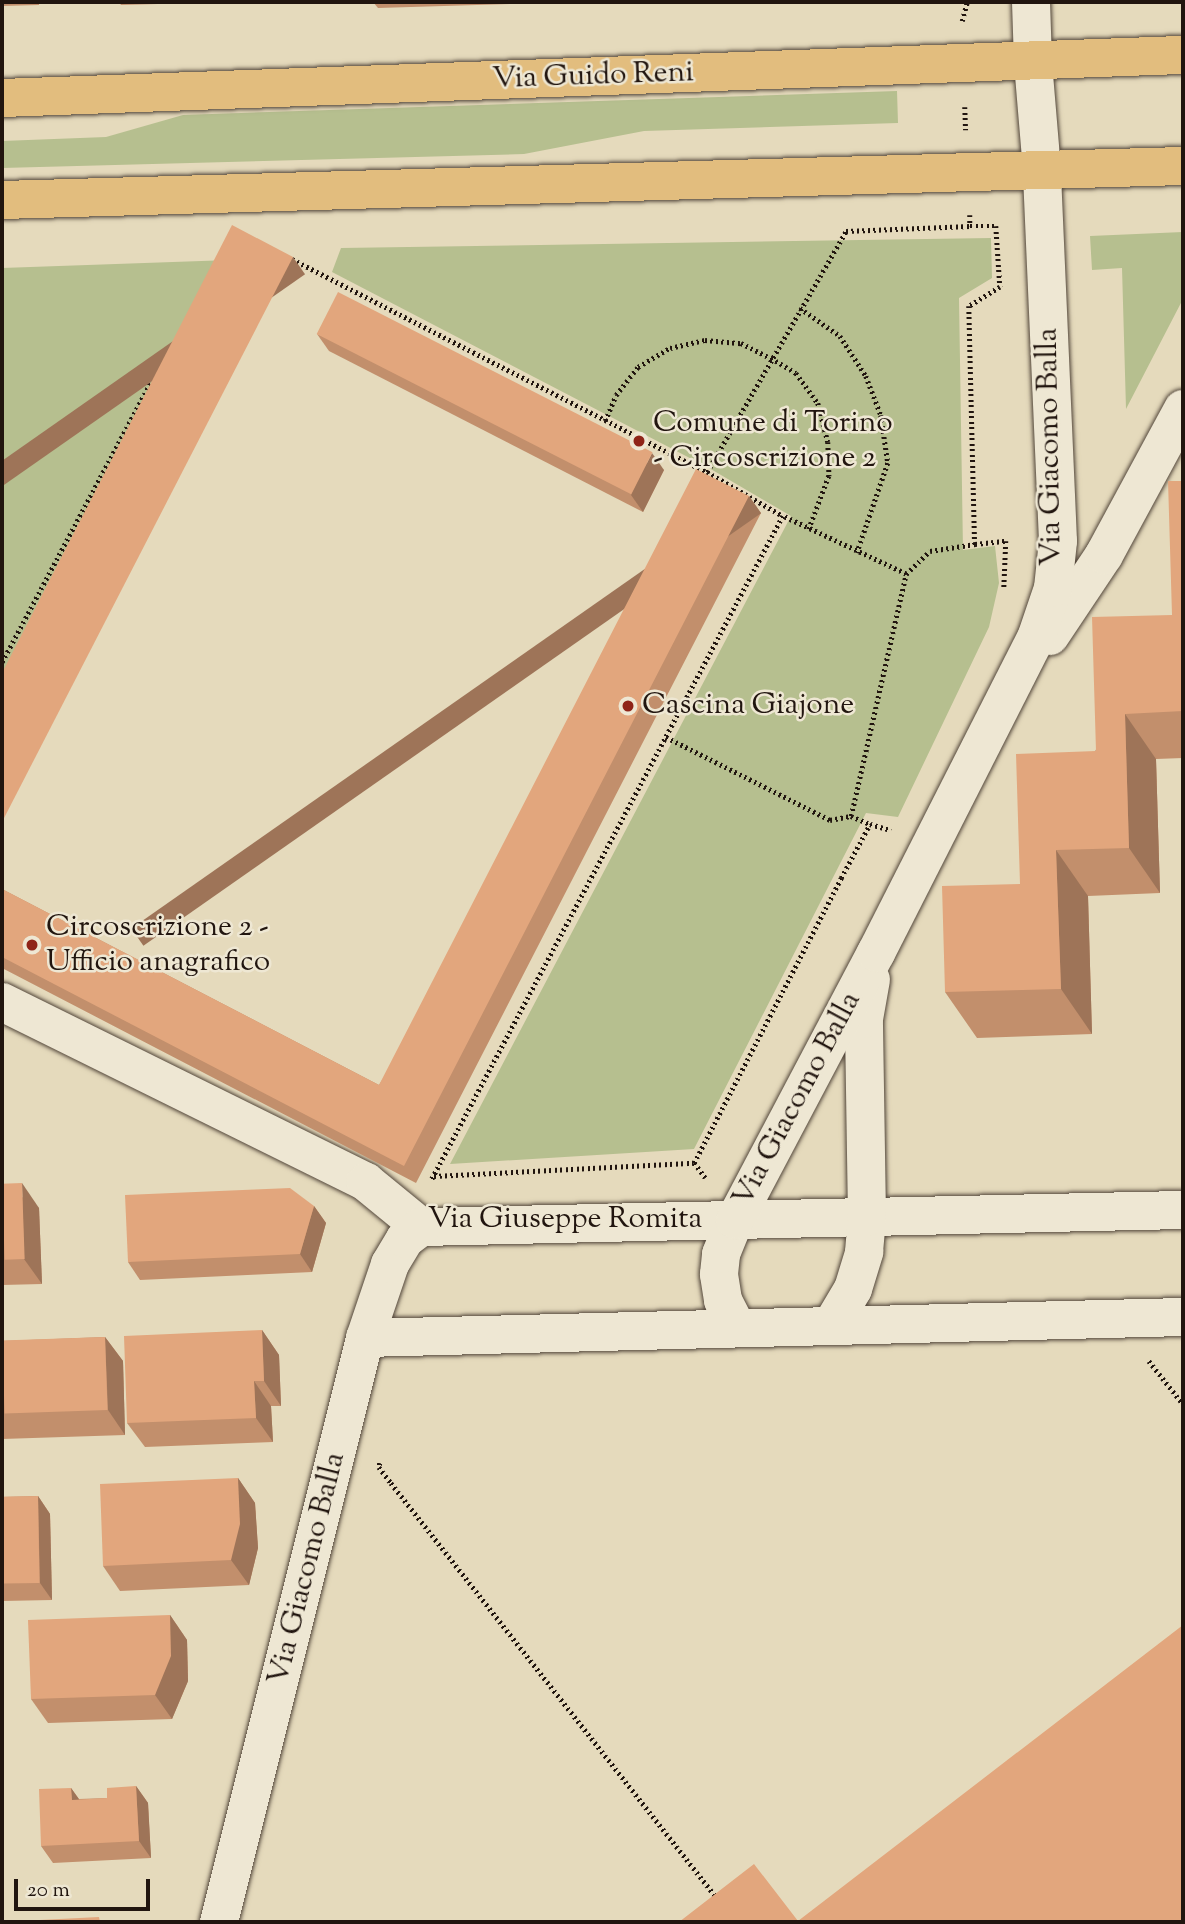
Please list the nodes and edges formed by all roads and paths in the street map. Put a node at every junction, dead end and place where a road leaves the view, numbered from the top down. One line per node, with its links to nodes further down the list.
1 (967, 2): 5 (path)
2 (1031, 2): 4 (street, Via Giacomo Balla)
3 (1183, 55): 4 (main road, Via Guido Reni)
4 (1032, 62): 5 (main road, Via Guido Reni); 8 (street, Via Giacomo Balla)
5 (963, 64): 6 (main road, Via Guido Reni); 9 (path)
6 (2, 98)
7 (1183, 166): 8 (main road)
8 (1042, 170): 9 (main road); 26 (street, Via Giacomo Balla)
9 (968, 172): 10 (main road); 11 (path)
10 (2, 200)
11 (971, 226): 13 (path); 21 (path)
12 (279, 252): 17 (path)
13 (800, 308): 14 (path); 22 (path)
14 (771, 358): 17 (path); 18 (path); 20 (path)
15 (162, 361): 25 (path)
16 (1183, 409): 26 (street, Via Giacomo Balla)
17 (605, 421): 18 (path)
18 (707, 472): 19 (path)
19 (783, 516): 20 (path); 27 (path)
20 (810, 528): 22 (path)
21 (975, 544): 23 (path); 24 (path)
22 (857, 553): 23 (path)
23 (906, 574): 28 (path)
24 (1004, 593)
25 (2, 662)
26 (999, 713): 31 (street, Via Giacomo Balla)
27 (666, 737): 28 (path); 34 (path)
28 (851, 816): 29 (path)
29 (870, 824): 30 (path); 33 (path)
30 (899, 832)
31 (876, 953): 35 (street, Via Giacomo Balla); 38 (street, Via Giacomo Balla)
32 (2, 1002): 40 (street, Via Giuseppe Romita)
33 (694, 1163): 34 (path); 35 (path)
34 (433, 1177): 36 (path)
35 (751, 1183): 39 (street, Via Giacomo Balla)
36 (428, 1187)
37 (1183, 1210): 38 (street, Via Giuseppe Romita)
38 (867, 1217): 39 (street, Via Giuseppe Romita); 42 (street, Via Giacomo Balla)
39 (734, 1220): 40 (street, Via Giuseppe Romita); 43 (street, Via Giacomo Balla)
40 (421, 1227): 44 (street, Via Giacomo Balla)
41 (1183, 1317): 42 (street)
42 (831, 1325): 43 (street)
43 (737, 1328): 44 (street)
44 (365, 1338): 47 (street, Via Giacomo Balla)
45 (382, 1454): 46 (path)
46 (723, 1907)
47 (219, 1922)

